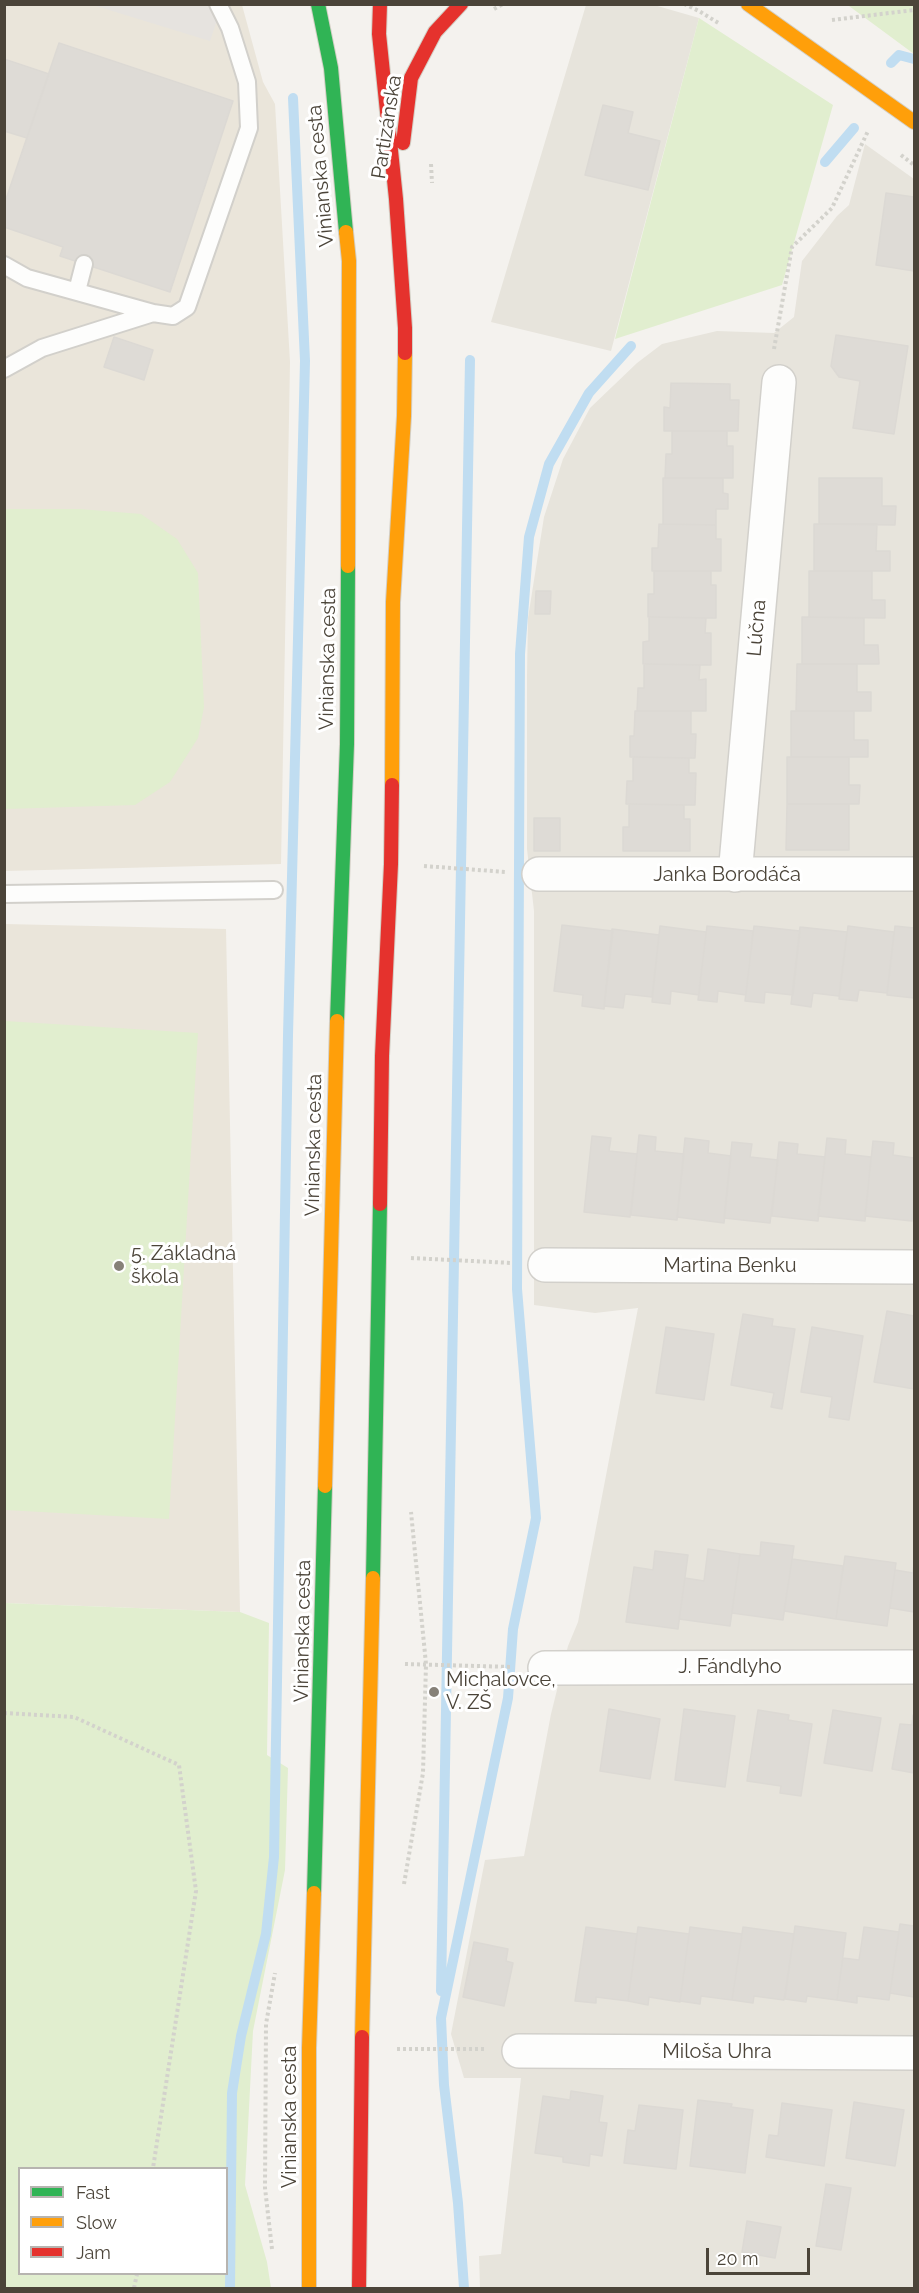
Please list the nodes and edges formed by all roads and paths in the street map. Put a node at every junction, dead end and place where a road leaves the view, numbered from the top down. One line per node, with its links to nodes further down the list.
1 (218, 4): 14 (lane)
2 (318, 4): 38 (main road, Vinianska cesta)
3 (380, 4): 10 (main road)
4 (461, 4): 10 (main road, Partizánska)
5 (748, 4): 8 (main road)
6 (915, 10): 7 (path)
7 (829, 22)
8 (915, 122)
9 (868, 130): 16 (path)
10 (396, 199): 39 (main road)
11 (4, 264): 13 (lane)
12 (84, 264): 13 (lane)
13 (77, 291): 14 (lane)
14 (153, 313): 15 (lane)
15 (4, 369)
16 (778, 382): 21 (street, Lúčna)
17 (440, 867): 18 (path)
18 (495, 871)
19 (539, 874): 21 (street, Janka Borodáča)
20 (915, 874): 21 (street, Janka Borodáča)
21 (735, 875)
22 (274, 890): 23 (lane)
23 (4, 894)
24 (426, 1259): 25 (path)
25 (496, 1263)
26 (545, 1265): 27 (street, Martina Benku)
27 (915, 1267)
28 (426, 1664): 29 (path)
29 (497, 1667)
30 (915, 1667): 31 (street, J. Fándlyho)
31 (544, 1668)
32 (4, 1713): 37 (path)
33 (413, 2049): 34 (path)
34 (482, 2049)
35 (519, 2051): 36 (street, Miloša Uhra)
36 (915, 2053)
37 (153, 2167)
38 (309, 2289)
39 (359, 2289)

